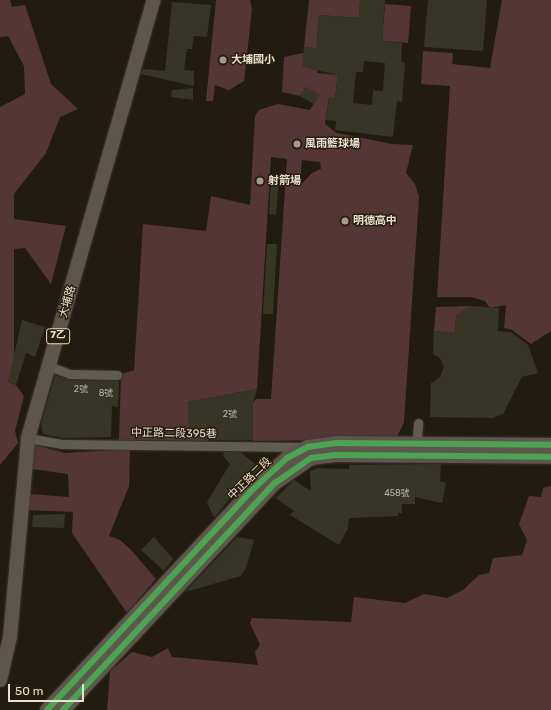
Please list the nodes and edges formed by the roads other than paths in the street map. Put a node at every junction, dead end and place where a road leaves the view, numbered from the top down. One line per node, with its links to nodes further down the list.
1 (154, 0): 2 (main road, 大埔路 / 7乙)
2 (49, 366): 3 (street); 5 (main road, 大埔路 / 7乙)
3 (116, 375)
4 (418, 423): 7 (street)
5 (28, 438): 8 (street, 中正路二段395巷); 10 (main road, 大埔路 / 7乙)
6 (551, 445): 7 (main road, 中正路二段)
7 (416, 450): 8 (main road, 中正路二段); 9 (main road, 中正路二段)
8 (310, 453): 11 (main road, 中正路二段); 12 (main road, 中正路二段)
9 (551, 457)
10 (0, 680)
11 (47, 710)
12 (62, 710)

